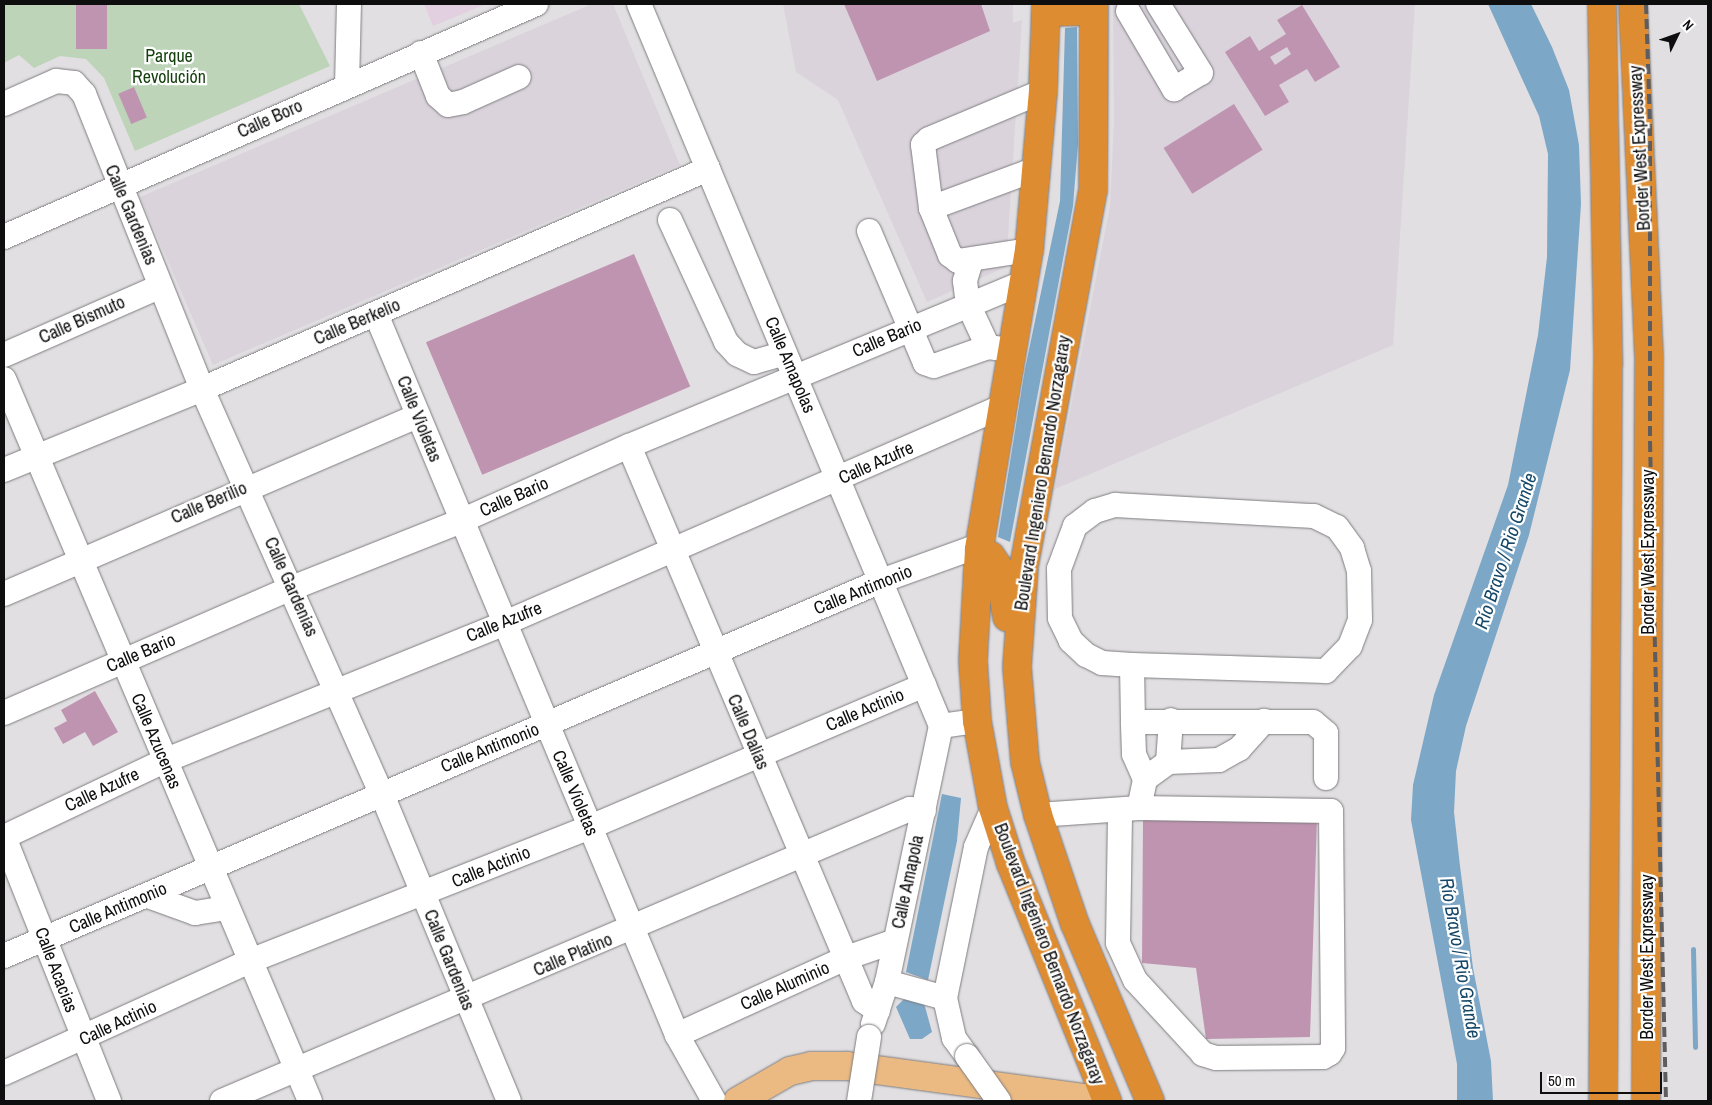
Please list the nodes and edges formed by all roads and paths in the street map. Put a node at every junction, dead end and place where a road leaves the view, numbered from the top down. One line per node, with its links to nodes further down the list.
1 (349, 4): 11 (street)
2 (536, 4): 9 (street, Calle Boro)
3 (639, 4): 14 (street, Calle Amapolas)
4 (1158, 4): 7 (street)
5 (1602, 4): 103 (highway, Border West Expressway)
6 (1633, 4): 104 (highway, Border West Expressway)
7 (1135, 7): 8 (street)
8 (1071, 9): 12 (highway, Boulevard Ingeniero Bernardo Norzagaray); 49 (highway, Boulevard Ingeniero Bernardo Norzagaray)
9 (421, 53): 10 (street); 11 (street, Calle Boro)
10 (519, 76)
11 (347, 85): 16 (street, Calle Boro)
12 (1044, 91): 15 (highway, Boulevard Ingeniero Bernardo Norzagaray); 17 (street)
13 (4, 104): 16 (street, Calle Gardenias)
14 (708, 169): 26 (street, Calle Berkelio); 29 (street, Calle Amapolas)
15 (1036, 169): 17 (street); 21 (highway, Boulevard Ingeniero Bernardo Norzagaray)
16 (118, 187): 20 (street, Calle Boro); 24 (street, Calle Gardenias)
17 (931, 208): 22 (street)
18 (670, 220): 29 (street)
19 (869, 231): 27 (street)
20 (4, 237)
21 (1029, 250): 22 (street); 23 (highway, Boulevard Ingeniero Bernardo Norzagaray)
22 (971, 261): 25 (street)
23 (1025, 282): 25 (street, Calle Bario); 28 (highway, Boulevard Ingeniero Bernardo Norzagaray)
24 (161, 286): 30 (street, Calle Bismuto); 33 (street, Calle Gardenias)
25 (968, 304): 27 (street, Calle Bario); 28 (street)
26 (376, 314): 33 (street, Calle Berkelio); 35 (street, Calle Violetas)
27 (910, 329): 28 (street); 31 (street, Calle Bario)
28 (1000, 349): 34 (highway, Boulevard Ingeniero Bernardo Norzagaray)
29 (785, 353): 31 (street, Calle Amapolas)
30 (4, 355)
31 (794, 377): 36 (street, Calle Bario); 39 (street, Calle Amapolas)
32 (4, 379): 37 (street, Calle Azucenas)
33 (202, 389): 37 (street, Calle Berkelio); 40 (street, Calle Gardenias)
34 (1003, 406): 39 (street, Calle Azufre); 42 (highway, Boulevard Ingeniero Bernardo Norzagaray)
35 (417, 416): 40 (street, Calle Berilio); 41 (street, Calle Violetas)
36 (629, 446): 41 (street, Calle Bario); 43 (street, Calle Dalias)
37 (37, 454): 38 (street, Calle Berkelio); 44 (street, Calle Azucenas)
38 (4, 470)
39 (838, 481): 43 (street, Calle Azufre); 45 (street, Calle Amapolas)
40 (246, 487): 44 (street, Calle Berilio); 46 (street, Calle Gardenias)
41 (461, 521): 46 (street, Calle Bario); 48 (street, Calle Violetas)
42 (979, 550): 45 (street, Calle Antimonio); 49 (highway); 57 (highway, Boulevard Ingeniero Bernardo Norzagaray)
43 (673, 551): 48 (street, Calle Azufre); 50 (street, Calle Dalias)
44 (78, 560): 47 (street, Calle Berilio); 51 (street, Calle Azucenas)
45 (881, 580): 50 (street, Calle Antimonio); 53 (street, Calle Amapolas)
46 (292, 588): 51 (street, Calle Bario); 54 (street, Calle Gardenias)
47 (4, 594)
48 (504, 623): 54 (street, Calle Azufre); 60 (street, Calle Violetas)
49 (1018, 641): 71 (highway, Boulevard Ingeniero Bernardo Norzagaray)
50 (714, 653): 60 (street, Calle Antimonio); 62 (street, Calle Dalias)
51 (122, 662): 55 (street, Calle Bario); 63 (street, Calle Azucenas)
52 (1132, 665): 52 (street); 59 (street)
53 (924, 686): 61 (street, Calle Amapolas); 62 (street, Calle Actinio)
54 (335, 690): 63 (street, Calle Azufre); 67 (street, Calle Gardenias)
55 (4, 713)
56 (1172, 720): 58 (street); 59 (street); 64 (street)
57 (977, 721): 61 (street); 68 (highway, Boulevard Ingeniero Bernardo Norzagaray)
58 (1264, 721): 64 (street); 65 (street)
59 (1133, 722): 66 (street)
60 (547, 726): 67 (street, Calle Antimonio); 72 (street, Calle Violetas)
61 (941, 726): 70 (street, Calle Amapola)
62 (758, 755): 72 (street, Calle Actinio); 74 (street, Calle Dalias)
63 (164, 761): 73 (street, Calle Azufre); 75 (street, Calle Azucenas)
64 (1168, 762): 66 (street)
65 (1326, 778)
66 (1145, 779): 69 (street)
67 (382, 792): 75 (street, Calle Antimonio); 76 (street, Calle Gardenias)
68 (993, 808): 86 (street); 102 (highway, Boulevard Ingeniero Bernardo Norzagaray)
69 (1129, 809): 69 (street); 71 (street)
70 (924, 811): 74 (street, Calle Platino); 81 (street, Calle Amapola)
71 (1038, 815): 93 (highway, Boulevard Ingeniero Bernardo Norzagaray)
72 (590, 827): 76 (street, Calle Actinio); 79 (street, Calle Violetas)
73 (4, 837): 80 (street, Calle Acacias)
74 (802, 858): 79 (street, Calle Platino); 83 (street, Calle Dalias)
75 (211, 868): 77 (street, Calle Antimonio); 78 (street, Calle Azucenas)
76 (422, 895): 84 (street, Calle Actinio); 87 (street, Calle Gardenias)
77 (148, 896): 78 (street); 80 (street, Calle Antimonio)
78 (226, 908): 84 (street, Calle Azucenas)
79 (634, 929): 87 (street, Calle Platino); 89 (street, Calle Violetas)
80 (44, 940): 82 (street, Calle Antimonio); 90 (street, Calle Acacias)
81 (895, 941): 83 (street, Calle Aluminio); 85 (street, Calle Amapola)
82 (4, 956)
83 (846, 958): 88 (street, Calle Dalias); 89 (street, Calle Aluminio)
84 (250, 961): 90 (street, Calle Actinio); 91 (street, Calle Azucenas)
85 (895, 984): 86 (street); 88 (street, Calle Amapola)
86 (937, 996): 101 (street, bridge)
87 (465, 1000): 91 (street, Calle Platino); 94 (street, Calle Gardenias)
88 (878, 1011): 100 (street, Calle Amapola, bridge)
89 (677, 1035): 98 (street, Calle Violetas)
90 (83, 1039): 92 (street, Calle Actinio); 95 (street, Calle Acacias)
91 (296, 1069): 96 (street, Calle Platino); 97 (street, Calle Azucenas)
92 (4, 1073)
93 (1145, 1089)
94 (506, 1100)
95 (109, 1101)
96 (222, 1101)
97 (310, 1101)
98 (714, 1101)
99 (738, 1101): 102 (main road)
100 (859, 1101)
101 (999, 1101)
102 (1106, 1101)
103 (1603, 1101)
104 (1646, 1101)

